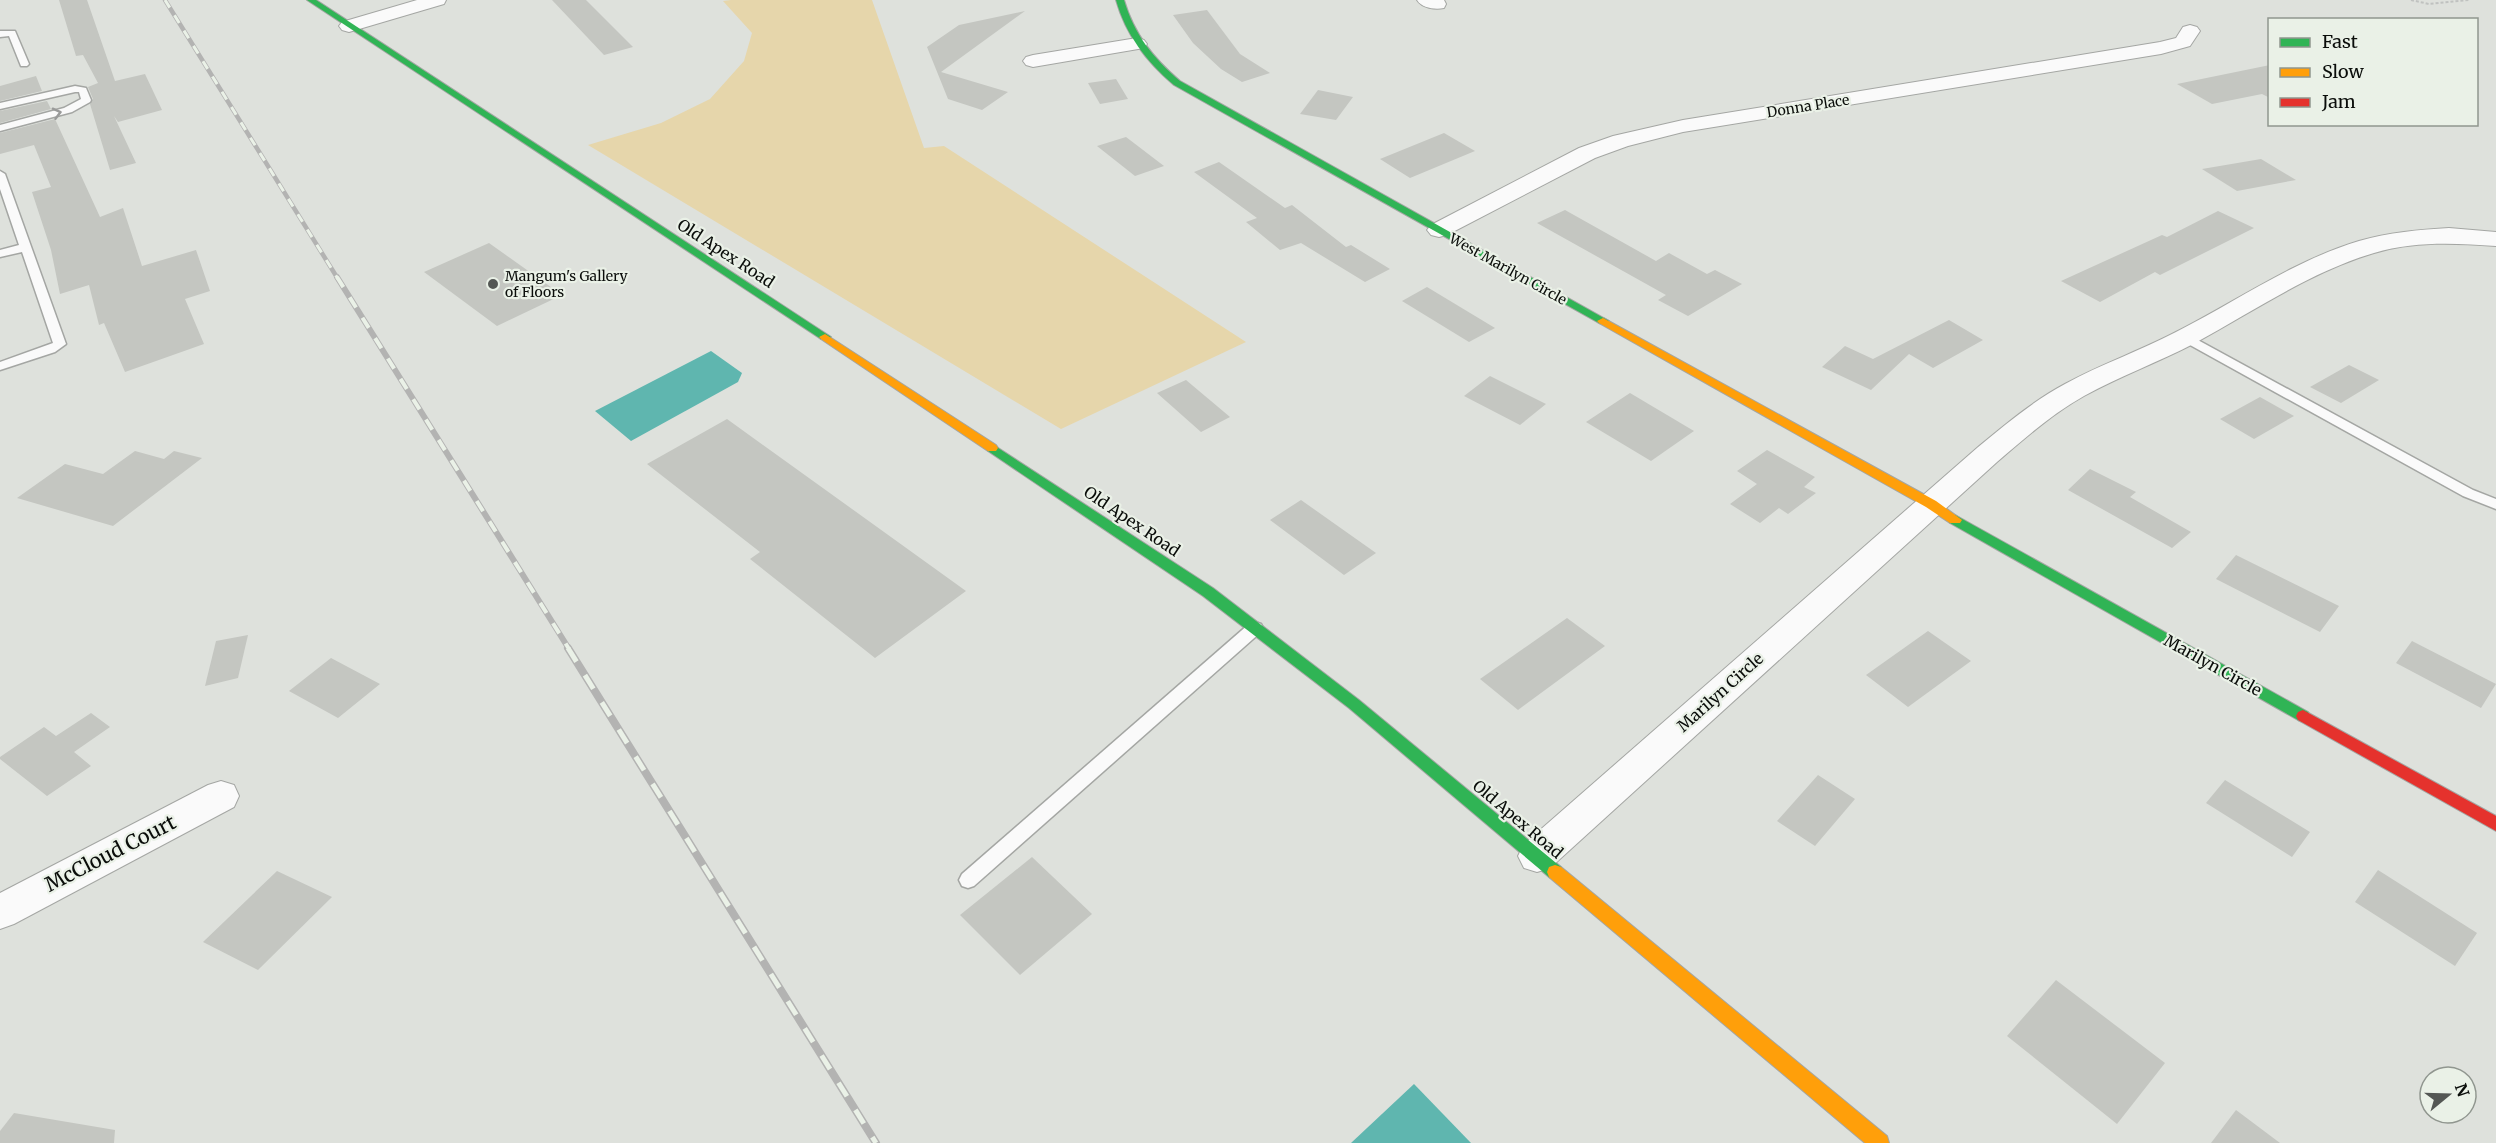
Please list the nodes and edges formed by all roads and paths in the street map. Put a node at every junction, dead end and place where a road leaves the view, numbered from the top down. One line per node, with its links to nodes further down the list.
1 (311, 0): 6 (main road, Old Apex Road)
2 (437, 0): 6 (street)
3 (1120, 0): 9 (main road, West Marilyn Circle)
4 (2411, 0): 5 (path)
5 (2469, 0)
6 (349, 26): 23 (main road, Old Apex Road)
7 (2190, 31): 15 (street, Donna Place)
8 (0, 34): 11 (lane)
9 (1137, 44): 10 (street); 15 (main road, West Marilyn Circle)
10 (1033, 61)
11 (24, 64)
12 (0, 106): 13 (lane, one-way to 12)
13 (0, 128)
14 (0, 174): 17 (lane)
15 (1439, 230): 21 (main road, West Marilyn Circle)
16 (2496, 239): 19 (street, Marilyn Circle)
17 (26, 247): 18 (lane); 20 (lane)
18 (0, 254)
19 (2184, 337): 21 (street, Marilyn Circle); 22 (lane)
20 (0, 366)
21 (1931, 504): 25 (main road, Marilyn Circle); 26 (street, Marilyn Circle)
22 (2496, 504)
23 (1255, 628): 26 (main road, Old Apex Road); 27 (lane)
24 (221, 796): 28 (street, McCloud Court)
25 (2496, 824)
26 (1537, 856): 29 (main road, Old Apex Road)
27 (968, 880)
28 (0, 912)
29 (1880, 1143)

